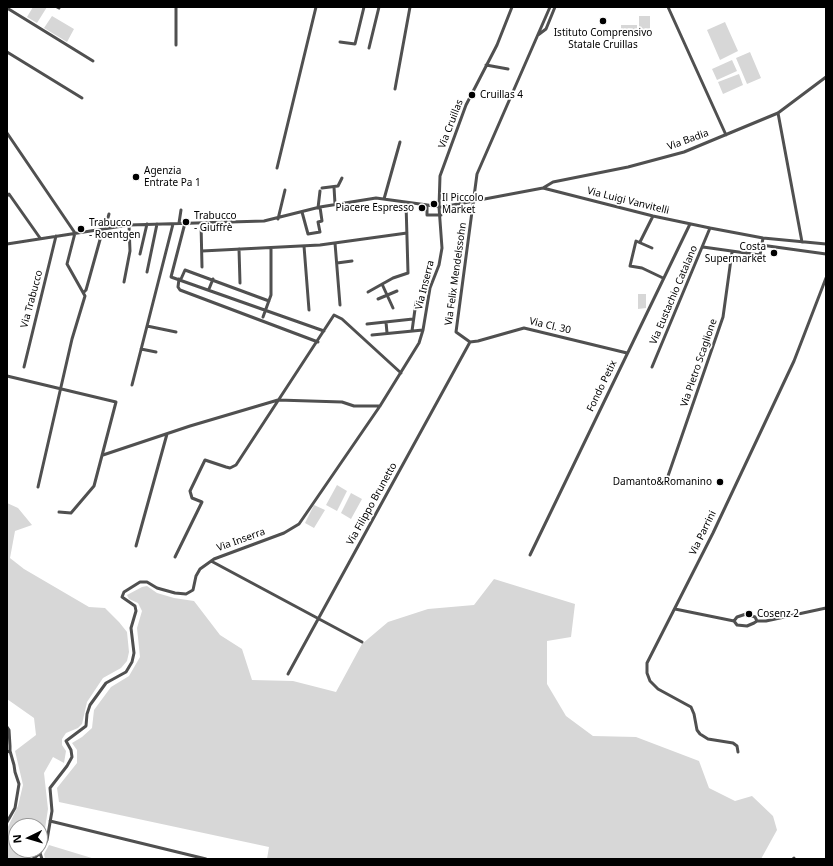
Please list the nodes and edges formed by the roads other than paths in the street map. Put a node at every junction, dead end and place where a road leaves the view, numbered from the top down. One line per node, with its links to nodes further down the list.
1 (176, 7): 13 (street)
2 (316, 7): 26 (street)
3 (364, 7): 12 (street)
4 (378, 7): 14 (street)
5 (410, 7): 20 (street)
6 (512, 7): 17 (street, Via Cruillas)
7 (550, 7): 11 (street)
8 (555, 7): 11 (street)
9 (668, 7): 24 (street)
10 (7, 8): 16 (street)
11 (538, 35): 33 (street)
12 (340, 42)
13 (176, 45)
14 (369, 48)
15 (7, 52): 21 (street)
16 (93, 61)
17 (486, 65): 18 (street); 37 (street, Via Cruillas)
18 (508, 69)
19 (826, 77): 22 (street, Via Badia)
20 (395, 89)
21 (82, 98)
22 (778, 113): 24 (street, Via Badia); 61 (street)
23 (7, 133): 55 (street)
24 (726, 135): 29 (street, Via Badia)
25 (400, 142): 32 (street)
26 (278, 168)
27 (342, 178): 28 (street)
28 (334, 187): 35 (street); 38 (street)
29 (543, 188): 33 (street); 43 (street, Via Luigi Vanvitelli)
30 (285, 190): 44 (street)
31 (7, 196): 58 (street)
32 (384, 198): 34 (street); 35 (street)
33 (474, 201): 37 (street); 110 (street, Via Felix Mendelssohn)
34 (406, 203): 36 (street); 56 (street)
35 (335, 204): 38 (street)
36 (427, 206): 37 (street); 42 (street)
37 (439, 207): 42 (street, Via Inserra)
38 (319, 208): 40 (street); 40 (street)
39 (181, 210): 45 (street)
40 (302, 212): 44 (street)
41 (109, 214): 54 (street)
42 (441, 215): 103 (street, Via Inserra)
43 (653, 216): 51 (street, Via Luigi Vanvitelli); 60 (street)
44 (278, 219): 47 (street)
45 (179, 223): 46 (street); 50 (street)
46 (185, 223): 47 (street); 81 (street)
47 (201, 223): 71 (street)
48 (147, 224): 49 (street); 52 (street); 73 (street)
49 (157, 224): 50 (street); 78 (street)
50 (173, 224): 102 (street)
51 (690, 224): 53 (street, Via Luigi Vanvitelli); 79 (street, Fondo Petix)
52 (130, 225): 54 (street); 83 (street)
53 (710, 228): 59 (street, Via Luigi Vanvitelli); 67 (street, Via Eustachio Catalano)
54 (104, 229): 55 (street); 88 (street)
55 (75, 233): 57 (street); 88 (street)
56 (407, 233): 62 (street); 85 (street)
57 (56, 236): 58 (street); 114 (street, Via Trabucco)
58 (40, 238): 63 (street)
59 (762, 238): 61 (street, Via Luigi Vanvitelli); 65 (street)
60 (640, 242): 68 (street); 79 (street)
61 (802, 242): 64 (street, Via Luigi Vanvitelli)
62 (336, 243): 66 (street); 76 (street)
63 (7, 244)
64 (826, 244)
65 (761, 245): 72 (street); 74 (street)
66 (304, 246): 70 (street); 97 (street)
67 (703, 247): 72 (street); 115 (street, Via Eustachio Catalano)
68 (652, 248)
69 (239, 249): 70 (street); 71 (street); 84 (street)
70 (271, 249): 92 (street)
71 (202, 251): 77 (street)
72 (732, 252): 124 (street, Via Pietro Scaglione)
73 (140, 254)
74 (826, 254)
75 (352, 261): 76 (street)
76 (337, 263): 94 (street)
77 (202, 267)
78 (147, 272)
79 (663, 278): 113 (street, Fondo Petix)
80 (826, 278): 132 (street, Via Parrini)
81 (180, 279): 82 (street); 86 (street); 109 (street)
82 (212, 279): 86 (street); 92 (street)
83 (124, 282)
84 (240, 283)
85 (382, 284): 89 (street); 90 (street)
86 (209, 289): 96 (street)
87 (397, 291): 90 (street)
88 (84, 292): 119 (street)
89 (368, 292)
90 (387, 295): 91 (street); 95 (street)
91 (378, 299)
92 (269, 301): 96 (street)
93 (416, 302): 99 (street)
94 (340, 305)
95 (393, 308)
96 (266, 309): 98 (street); 104 (street)
97 (309, 310)
98 (263, 318)
99 (414, 319): 100 (street); 105 (street)
100 (386, 322): 101 (street); 107 (street)
101 (367, 324)
102 (147, 326): 106 (street); 111 (street)
103 (424, 330): 105 (street); 116 (street, Via Inserra)
104 (324, 331): 109 (street); 116 (street)
105 (412, 331): 107 (street)
106 (176, 332)
107 (387, 333): 108 (street)
108 (372, 335)
109 (318, 342): 120 (street)
110 (470, 342): 113 (street, Via Cl. 30); 133 (street, Via Filippo Brunetto)
111 (141, 349): 112 (street); 118 (street)
112 (156, 352)
113 (627, 353): 128 (street, Fondo Petix)
114 (24, 367)
115 (652, 367)
116 (401, 373): 121 (street, Via Inserra)
117 (7, 376): 119 (street)
118 (132, 385)
119 (60, 388): 123 (street); 125 (street)
120 (278, 400): 121 (street); 122 (street); 129 (street)
121 (380, 406): 130 (street, Via Inserra)
122 (167, 434): 123 (street); 127 (street)
123 (102, 455): 126 (street)
124 (668, 476)
125 (38, 486)
126 (59, 512)
127 (136, 546)
128 (530, 555)
129 (175, 557)
130 (211, 561): 133 (street); 142 (street, Via Inserra)
131 (826, 608): 135 (street)
132 (675, 609): 134 (street); 141 (street, Via Parrini)
133 (318, 619): 136 (street); 137 (street, Via Filippo Brunetto)
134 (734, 621): 135 (street); 135 (street)
135 (757, 621)
136 (362, 642)
137 (288, 674)
138 (7, 727): 139 (street)
139 (9, 742): 140 (street)
140 (9, 752): 143 (street)
141 (738, 752)
142 (50, 821): 144 (street, Via Inserra); 145 (street)
143 (7, 822)
144 (48, 834)
145 (206, 859)

